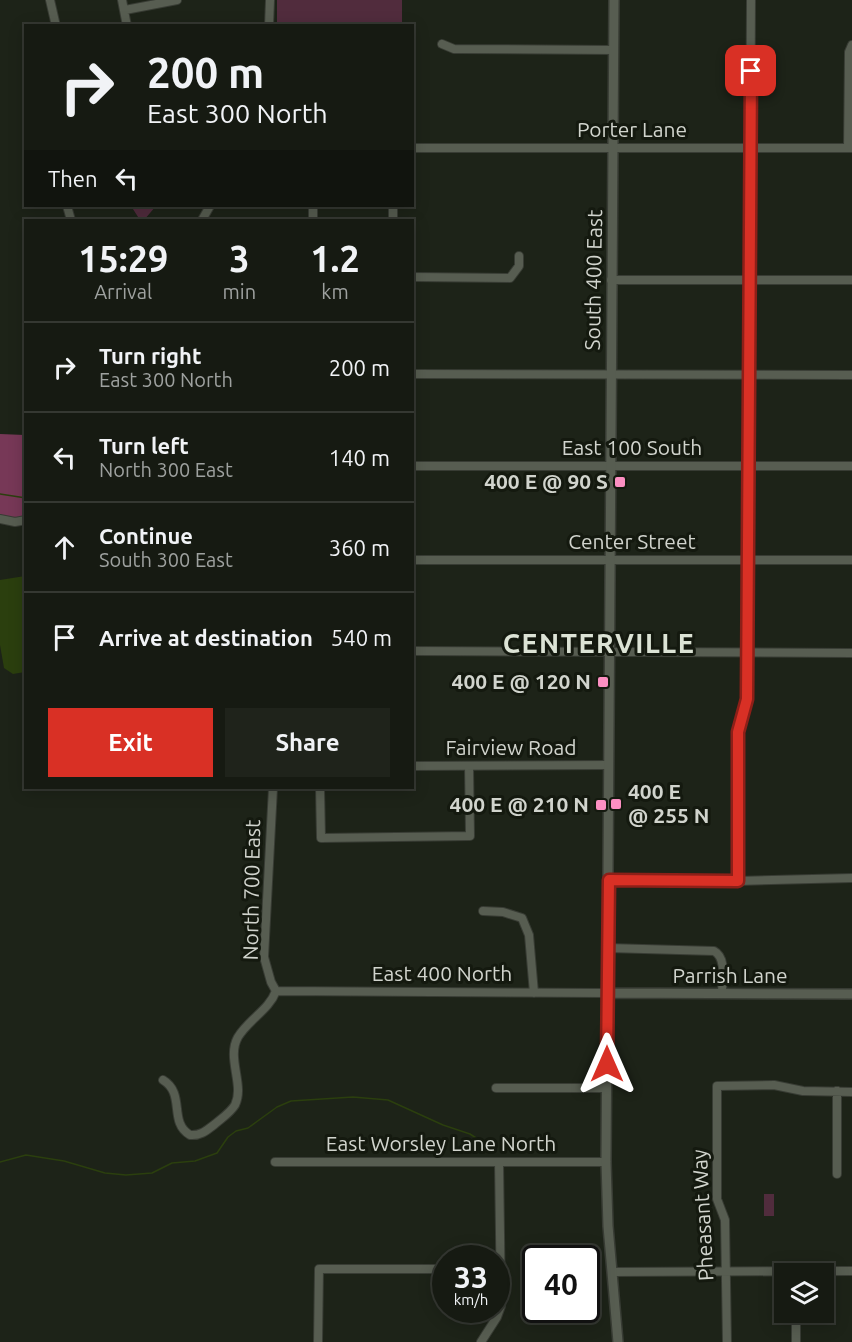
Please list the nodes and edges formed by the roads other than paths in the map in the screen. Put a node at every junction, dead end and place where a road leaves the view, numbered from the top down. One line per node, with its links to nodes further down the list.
1 (50, 0): 8 (street)
2 (122, 0): 7 (street)
3 (177, 0): 7 (street)
4 (270, 0): 10 (street)
5 (614, 0): 13 (street, South 400 East)
6 (751, 0): 16 (street)
7 (125, 10): 9 (street)
8 (56, 24)
9 (127, 24)
10 (269, 24)
11 (442, 44): 13 (street)
12 (852, 45): 17 (street)
13 (614, 50): 14 (street, South 400 East)
14 (614, 147): 15 (street, Porter Lane); 16 (street, Porter Lane); 20 (street, South 400 East)
15 (414, 148)
16 (750, 148): 17 (street, Porter Lane); 21 (street)
17 (850, 148)
18 (519, 256): 19 (street)
19 (414, 277)
20 (611, 280): 21 (street); 24 (street, South 400 East)
21 (750, 280): 22 (street); 25 (street)
22 (852, 280)
23 (414, 375): 24 (street)
24 (611, 375): 25 (street); 28 (street, South 400 East)
25 (749, 375): 26 (street); 29 (street)
26 (852, 375)
27 (414, 466): 28 (street, East 100 South)
28 (610, 466): 29 (street, East 100 South); 34 (street, South 400 East)
29 (748, 466): 30 (street, East 100 South); 35 (street)
30 (852, 466)
31 (0, 519): 32 (street)
32 (24, 520)
33 (414, 560): 34 (street, Center Street)
34 (610, 560): 35 (street, Center Street); 38 (street, South 400 East)
35 (748, 560): 36 (street, Center Street); 40 (street)
36 (852, 560)
37 (414, 651): 38 (street)
38 (610, 653): 40 (street); 41 (street, South 400 East)
39 (852, 653): 40 (street)
40 (747, 654): 48 (street)
41 (609, 765): 43 (street, Fairview Road); 47 (street, South 400 East)
42 (414, 766): 43 (street, Fairview Road)
43 (469, 766): 45 (street)
44 (273, 789): 51 (street, North 700 East)
45 (320, 789)
46 (852, 878): 48 (street)
47 (609, 880): 48 (street); 50 (street, South 400 East)
48 (738, 881)
49 (483, 911): 52 (street)
50 (608, 948): 53 (street, South 400 East); 54 (street)
51 (276, 991): 52 (street, East 400 North); 56 (street)
52 (534, 993): 53 (street, East 400 North)
53 (608, 993): 54 (street, Parrish Lane); 58 (street, South 400 East)
54 (722, 994): 55 (street, Parrish Lane)
55 (852, 994)
56 (163, 1080)
57 (496, 1088): 58 (street)
58 (607, 1088): 63 (street, South 400 East)
59 (837, 1091): 60 (street); 64 (street); 67 (street, Pheasant Way)
60 (852, 1092)
61 (275, 1162): 62 (street, East Worsley Lane North)
62 (499, 1162): 63 (street, East Worsley Lane North); 65 (street)
63 (606, 1162): 70 (street, South 400 East)
64 (837, 1174)
65 (499, 1245)
66 (432, 1269): 74 (street)
67 (725, 1271): 70 (street); 71 (street); 77 (street, Pheasant Way)
68 (834, 1271): 69 (street)
69 (852, 1271)
70 (612, 1272): 76 (street, South 400 East)
71 (774, 1272)
72 (493, 1323): 75 (street)
73 (796, 1323): 78 (street)
74 (318, 1342)
75 (481, 1342)
76 (618, 1342)
77 (727, 1342)
78 (796, 1342)

